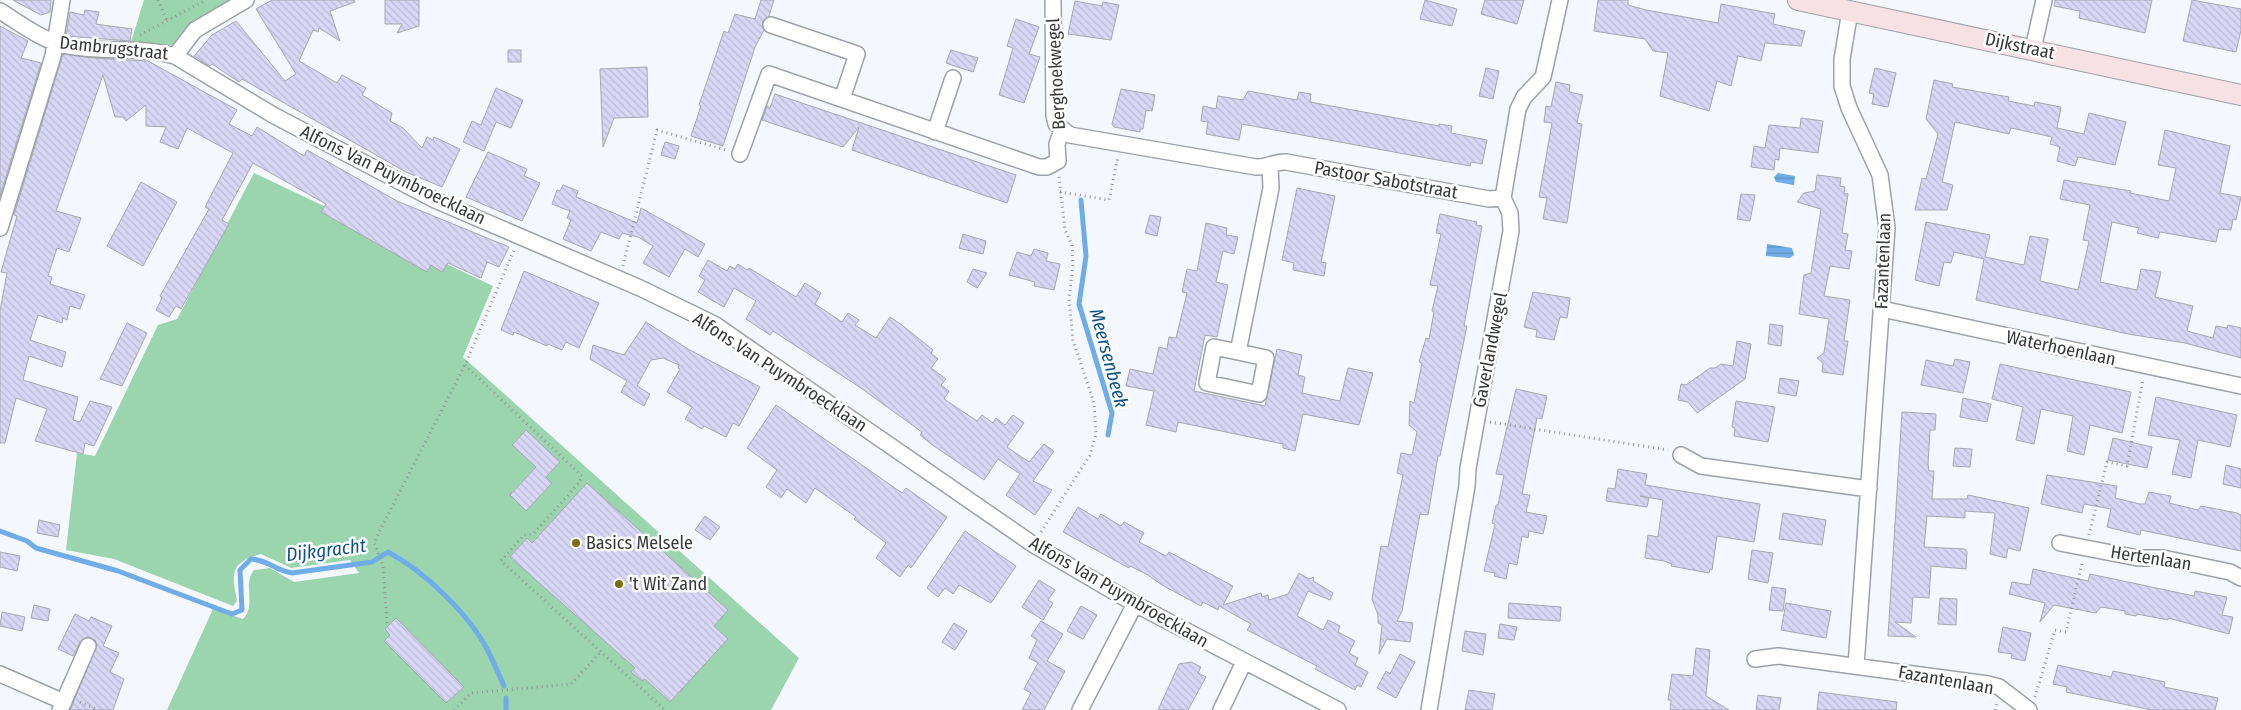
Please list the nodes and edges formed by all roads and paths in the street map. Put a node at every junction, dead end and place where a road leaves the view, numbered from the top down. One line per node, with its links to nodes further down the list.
1 (62, 0): 13 (street)
2 (158, 0): 11 (path)
3 (206, 0): 11 (path)
4 (246, 0): 16 (street, Dambrugstraat)
5 (1053, 0): 20 (street, Berghoekwegel)
6 (1560, 0): 27 (street, Gaverlandwegel)
7 (1798, 0): 10 (main road, Dijkstraat)
8 (2044, 0): 14 (street)
9 (0, 11): 13 (street, Dambrugstraat)
10 (1850, 11): 14 (main road, Dijkstraat); 31 (street, Fazantenlaan)
11 (167, 22): 15 (path)
12 (771, 25): 19 (street)
13 (54, 43): 15 (street, Dambrugstraat); 28 (street)
14 (2034, 49): 18 (main road, Dijkstraat)
15 (135, 50): 16 (street, Dambrugstraat)
16 (175, 56): 29 (street, Alfons Van Puymbroecklaan)
17 (953, 78): 21 (street)
18 (2241, 95)
19 (842, 100): 21 (street); 23 (street)
20 (1062, 130): 22 (street, Pastoor Sabotstraat); 24 (street, Berghoekwegel)
21 (935, 132): 24 (street)
22 (1121, 144): 25 (street, Pastoor Sabotstraat); 26 (path)
23 (740, 154): 30 (path)
24 (1058, 161): 26 (path)
25 (1270, 165): 27 (street, Pastoor Sabotstraat); 32 (street)
26 (1060, 192): 40 (path)
27 (1503, 198): 36 (street, Gaverlandwegel)
28 (0, 228)
29 (520, 235): 30 (street, Alfons Van Puymbroecklaan); 33 (path)
30 (620, 279): 40 (street, Alfons Van Puymbroecklaan)
31 (1882, 309): 34 (street, Waterhoenlaan); 38 (street, Fazantenlaan)
32 (1238, 352)
33 (465, 365): 44 (path); 46 (path)
34 (2146, 366): 35 (street, Waterhoenlaan); 41 (path)
35 (2241, 386)
36 (1477, 420): 37 (path); 59 (street, Gaverlandwegel)
37 (1681, 455): 38 (street)
38 (1869, 489): 49 (street, Fazantenlaan)
39 (2060, 543): 41 (street, Hertenlaan)
40 (1034, 545): 43 (street, Alfons Van Puymbroecklaan)
41 (2086, 547): 42 (street, Hertenlaan); 52 (path)
42 (2241, 578)
43 (1135, 604): 48 (street, Alfons Van Puymbroecklaan); 56 (street)
44 (387, 623)
45 (88, 646): 51 (street)
46 (601, 652): 54 (path); 55 (path)
47 (1755, 659): 49 (street, Fazantenlaan)
48 (1244, 662): 57 (street); 58 (street, Alfons Van Puymbroecklaan)
49 (1856, 666): 52 (street, Fazantenlaan)
50 (0, 674): 51 (street)
51 (64, 702): 53 (path)
52 (2031, 706)
53 (98, 710)
54 (454, 710)
55 (665, 710)
56 (1080, 710)
57 (1221, 710)
58 (1338, 710)
59 (1429, 710)

